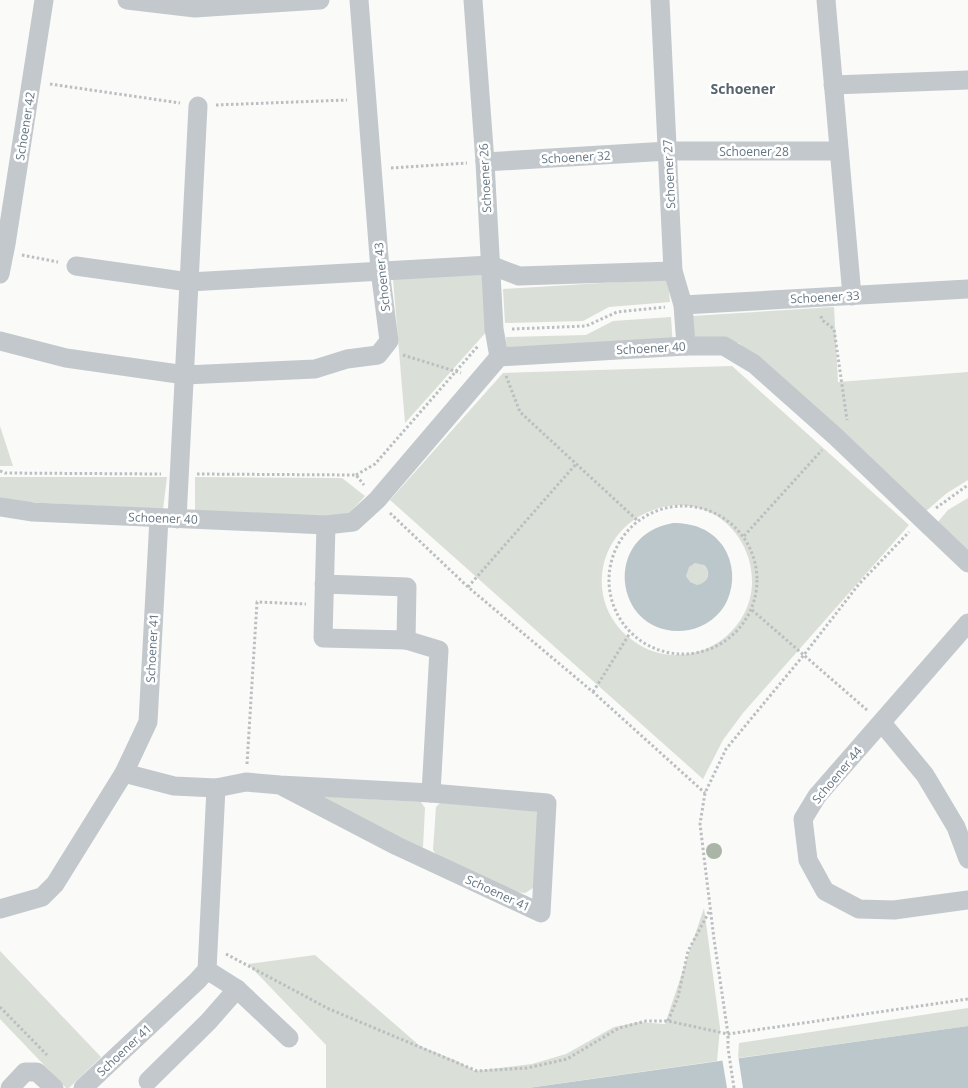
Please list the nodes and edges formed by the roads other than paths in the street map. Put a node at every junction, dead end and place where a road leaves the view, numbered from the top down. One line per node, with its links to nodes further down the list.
1 (44, 0): 19 (street, Schoener 42)
2 (127, 0): 8 (street)
3 (320, 0): 8 (street)
4 (359, 0): 17 (street, Schoener 43)
5 (473, 0): 14 (street, Schoener 26)
6 (660, 0): 12 (street, Schoener 27)
7 (826, 0): 10 (street)
8 (195, 4)
9 (968, 80): 10 (street)
10 (833, 85): 13 (street)
11 (198, 106): 20 (street)
12 (668, 151): 13 (street, Schoener 28); 14 (street, Schoener 32); 18 (street, Schoener 27)
13 (839, 151): 22 (street)
14 (485, 162): 15 (street, Schoener 26)
15 (490, 265): 17 (street); 18 (street); 26 (street, Schoener 26)
16 (76, 266): 20 (street)
17 (380, 270): 20 (street); 27 (street, Schoener 43)
18 (673, 271): 23 (street, Schoener 27)
19 (0, 274)
20 (189, 282): 27 (street)
21 (968, 289): 22 (street, Schoener 33)
22 (852, 296): 23 (street, Schoener 33)
23 (683, 305): 25 (street, Schoener 27)
24 (0, 341): 27 (street)
25 (686, 346): 26 (street, Schoener 40); 31 (street, Schoener 40)
26 (499, 356): 30 (street, Schoener 40)
27 (185, 375): 29 (street)
28 (0, 508): 29 (street, Schoener 40)
29 (168, 518): 30 (street, Schoener 40); 36 (street, Schoener 41)
30 (326, 525): 32 (street)
31 (968, 563)
32 (324, 584): 34 (street); 34 (street)
33 (968, 623): 35 (street, Schoener 44)
34 (406, 640): 39 (street)
35 (882, 723): 40 (street); 41 (street, Schoener 44)
36 (124, 773): 38 (street, Schoener 41); 42 (street, Schoener 41)
37 (280, 785): 38 (street, Schoener 41); 39 (street, Schoener 41); 39 (street, Schoener 41)
38 (216, 788): 43 (street)
39 (431, 793)
40 (968, 859)
41 (968, 900)
42 (0, 909)
43 (207, 970): 44 (street); 49 (street, Schoener 41)
44 (237, 989): 45 (street); 46 (street)
45 (289, 1038)
46 (148, 1081)
47 (10, 1088): 48 (street)
48 (54, 1088)
49 (84, 1088)

